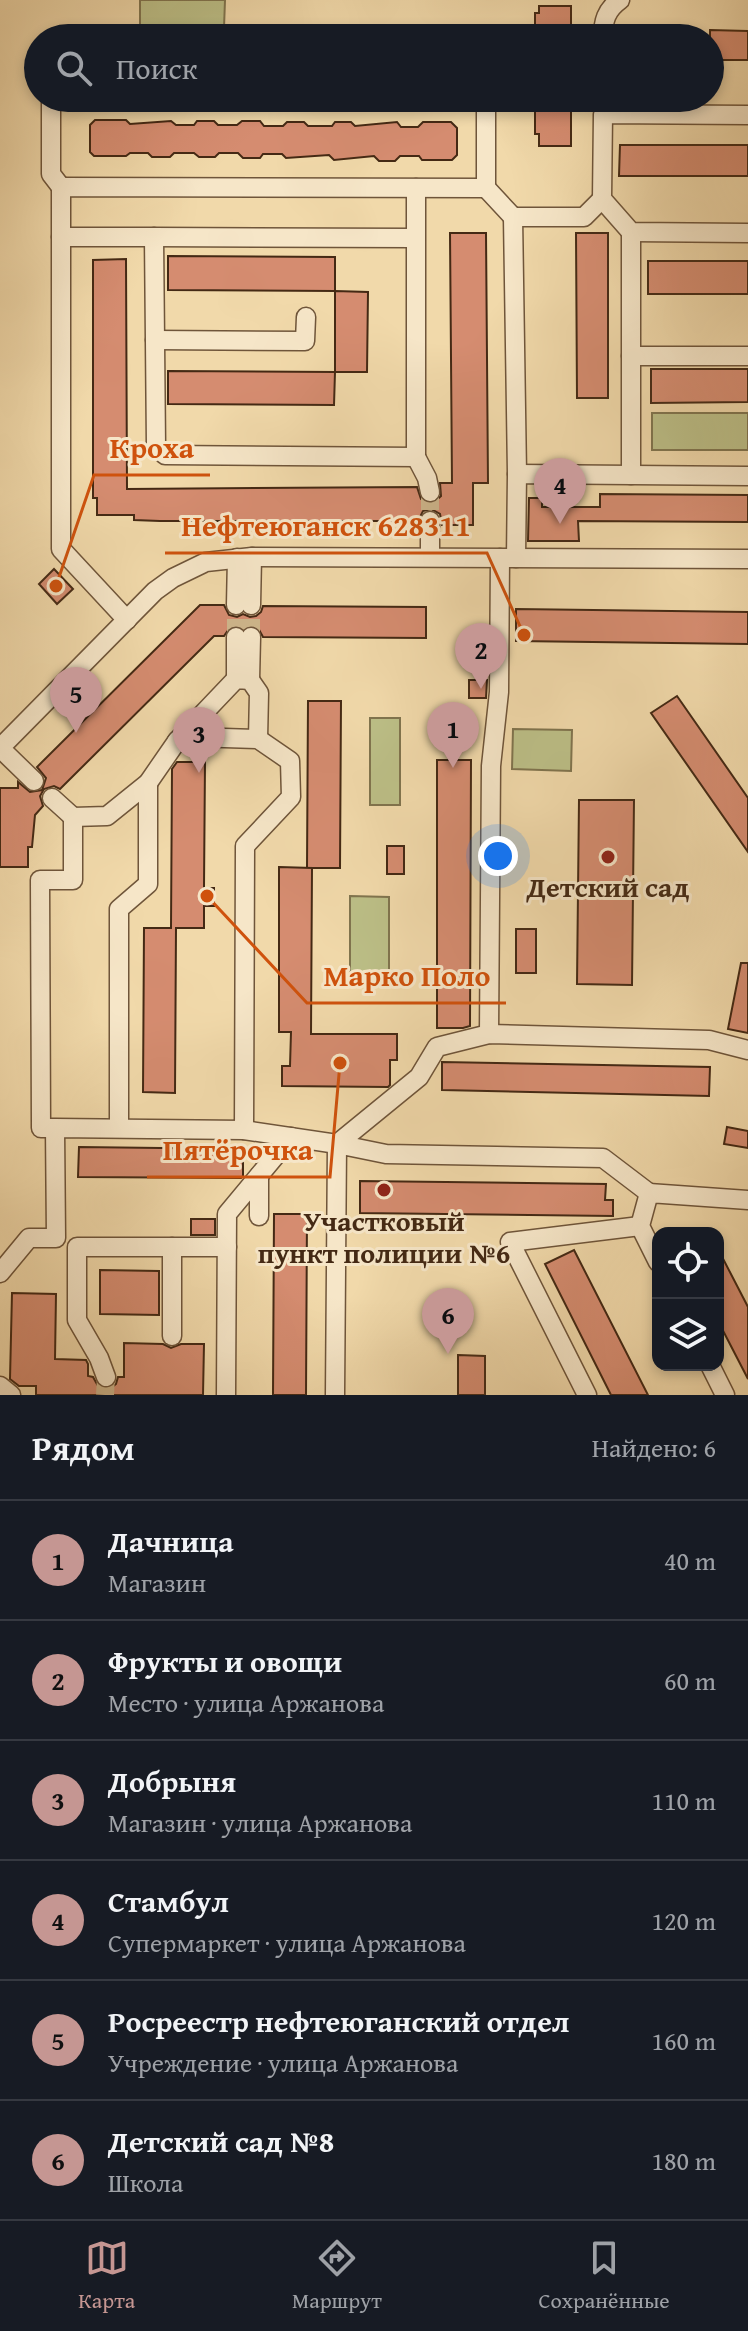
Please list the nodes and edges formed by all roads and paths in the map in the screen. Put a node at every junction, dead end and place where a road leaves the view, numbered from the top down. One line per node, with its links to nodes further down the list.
1 (620, 0): 2 (street)
2 (604, 24)
3 (51, 112): 8 (street)
4 (486, 112): 10 (street)
5 (603, 112): 11 (street)
6 (700, 112): 7 (street)
7 (748, 115)
8 (61, 187): 9 (street); 15 (street)
9 (416, 188): 10 (street); 17 (street)
10 (486, 188): 12 (street)
11 (602, 199): 12 (street); 13 (street)
12 (513, 217): 23 (street)
13 (631, 232): 14 (street); 20 (street)
14 (748, 233)
15 (61, 237): 16 (street); 33 (street)
16 (154, 237): 17 (street); 19 (street)
17 (415, 238): 22 (street)
18 (306, 317): 19 (street)
19 (155, 340): 22 (street)
20 (631, 356): 21 (street); 24 (street)
21 (748, 356)
22 (416, 457): 26 (street)
23 (517, 474): 24 (street); 30 (street)
24 (631, 475): 25 (street)
25 (748, 476)
26 (430, 492)
27 (430, 521): 29 (street)
28 (244, 557): 29 (street); 32 (street); 33 (street)
29 (430, 557): 30 (street)
30 (508, 558): 31 (street); 43 (street)
31 (748, 559)
32 (244, 605)
33 (127, 620): 38 (street)
34 (243, 637): 35 (street)
35 (243, 680): 36 (street); 37 (street)
36 (258, 739): 37 (street); 47 (street)
37 (177, 741): 40 (street)
38 (0, 748): 39 (street)
39 (34, 781)
40 (148, 783): 42 (street); 46 (street)
41 (52, 798): 42 (street)
42 (73, 817): 45 (street)
43 (489, 1034): 44 (street); 49 (street)
44 (748, 1050)
45 (55, 1128): 46 (street); 55 (street)
46 (119, 1128): 47 (street)
47 (244, 1130): 48 (street)
48 (291, 1137): 49 (street); 50 (street)
49 (337, 1144): 51 (street); 67 (street)
50 (259, 1176): 53 (street); 58 (street)
51 (649, 1193): 52 (street); 54 (street)
52 (747, 1202)
53 (259, 1216)
54 (640, 1226): 59 (street); 68 (street)
55 (56, 1238): 56 (street); 60 (street)
56 (77, 1247): 57 (street); 63 (street)
57 (172, 1247): 58 (street); 61 (street)
58 (227, 1247): 66 (street)
59 (652, 1250)
60 (0, 1273)
61 (172, 1336)
62 (713, 1371): 69 (street)
63 (106, 1377)
64 (0, 1386): 65 (street)
65 (11, 1395)
66 (226, 1395)
67 (335, 1395)
68 (587, 1395)
69 (725, 1395)

